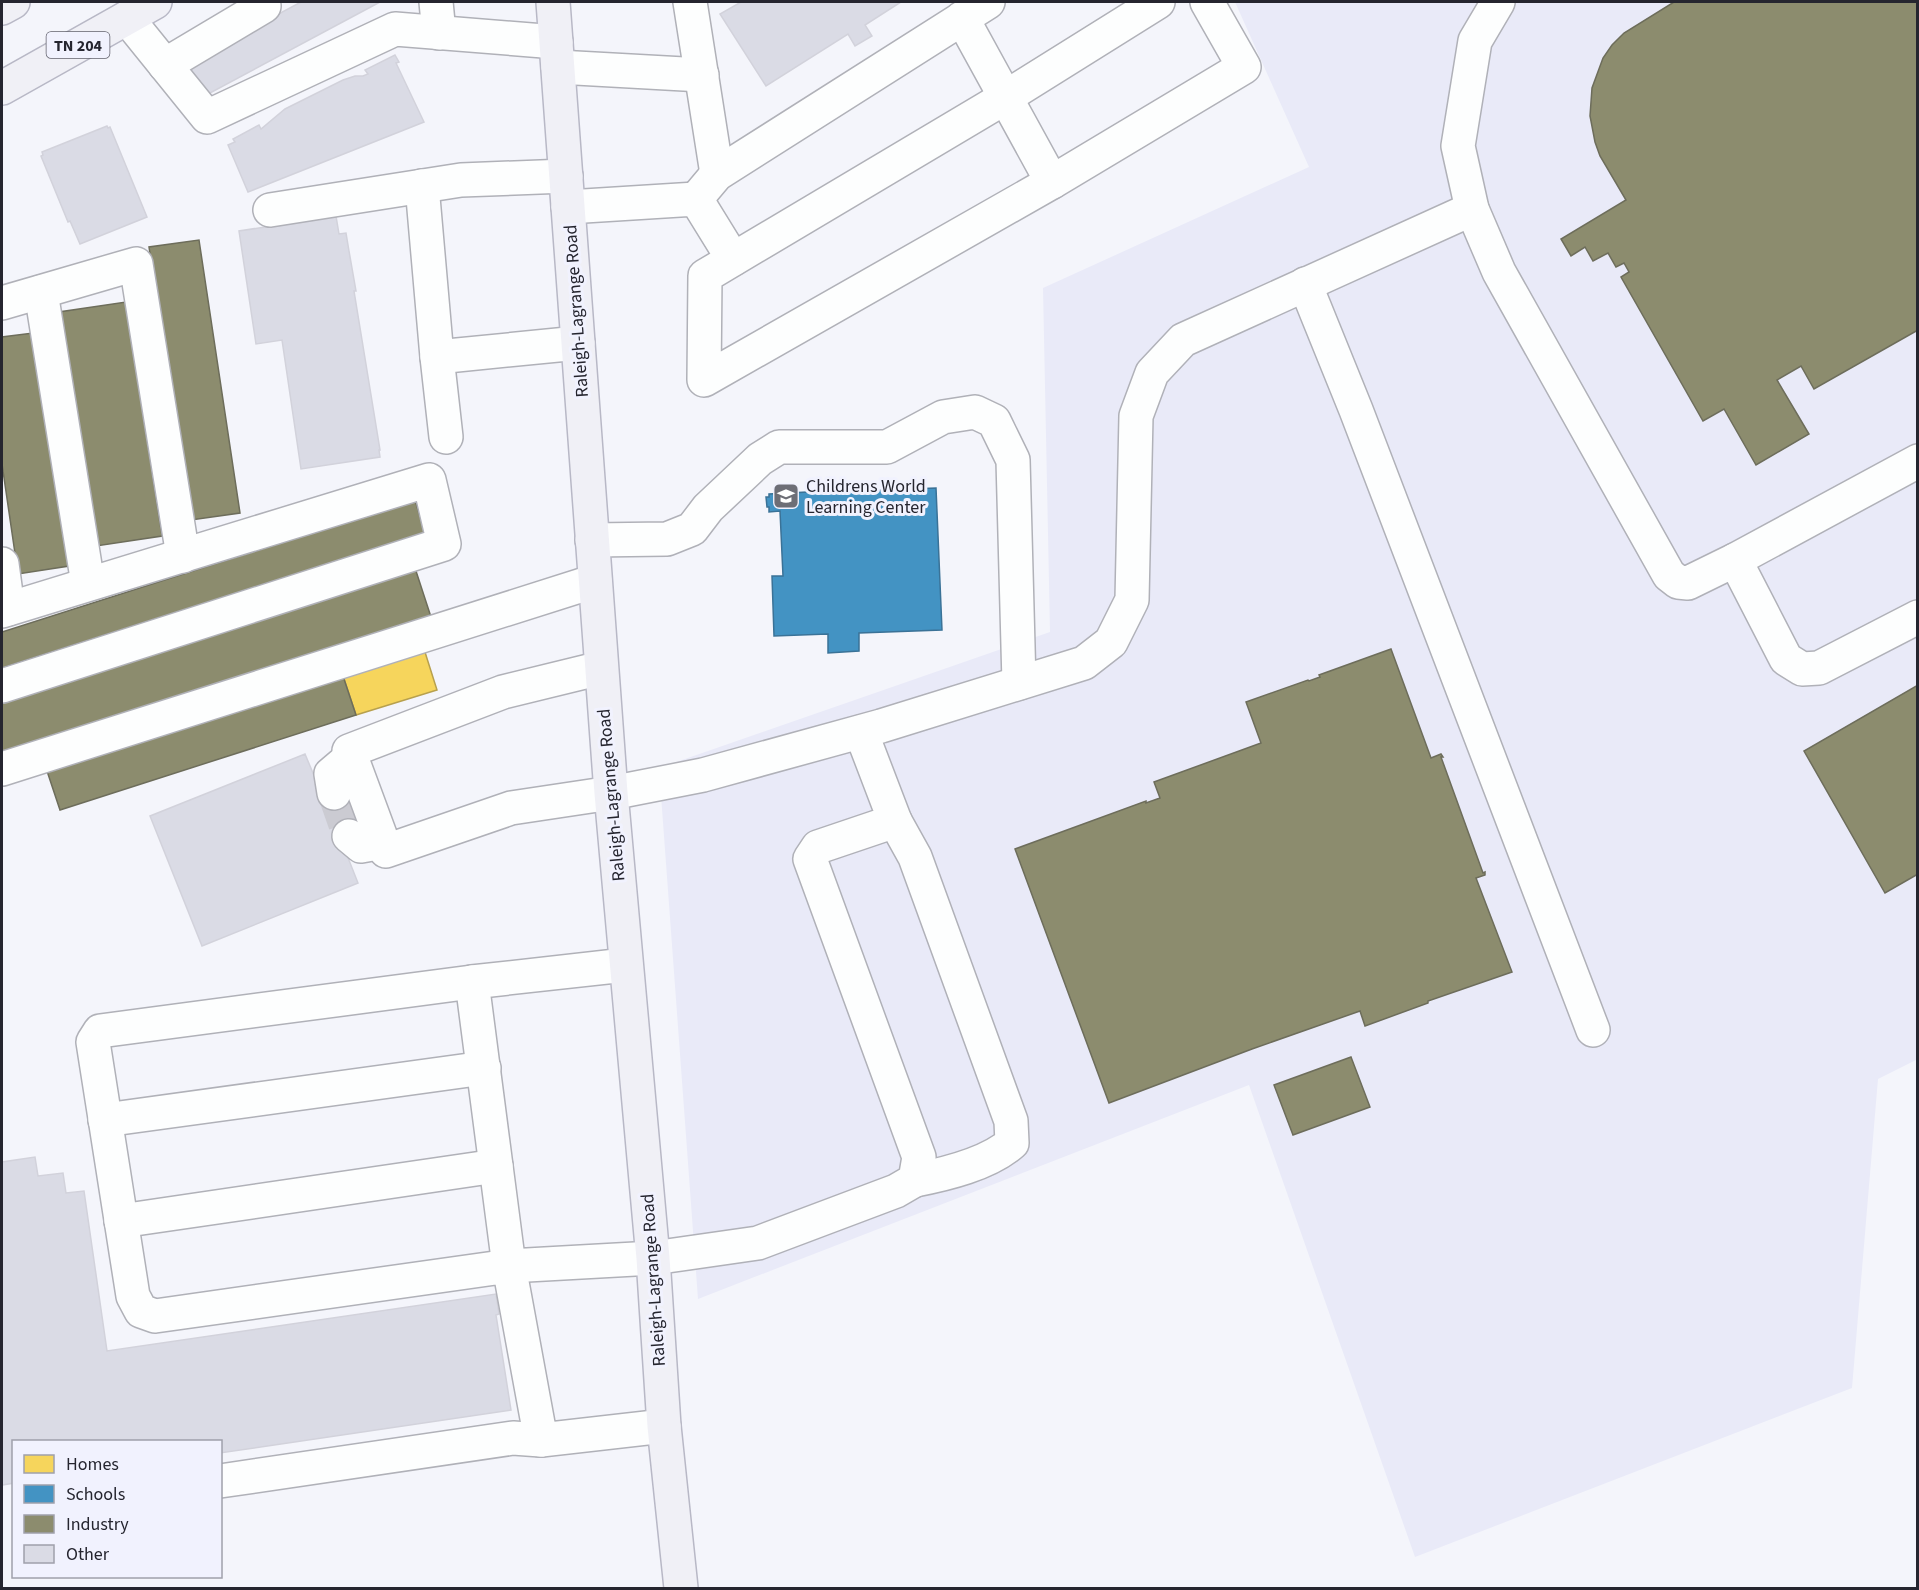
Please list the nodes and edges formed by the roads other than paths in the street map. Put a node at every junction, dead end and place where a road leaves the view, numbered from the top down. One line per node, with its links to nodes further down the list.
1 (13, 2): 9 (main road)
2 (155, 2): 12 (main road, TN 204)
3 (553, 2): 13 (main road, Raleigh-Lagrange Road)
4 (690, 2): 15 (lane)
5 (1158, 2): 17 (lane)
6 (1207, 2): 19 (lane)
7 (1498, 2): 23 (lane)
8 (266, 3): 14 (lane)
9 (2, 8)
10 (975, 10): 17 (lane); 18 (lane)
11 (438, 17): 13 (lane); 14 (lane)
12 (127, 18): 14 (lane); 16 (main road, TN 204)
13 (557, 54): 15 (lane); 21 (main road, Raleigh-Lagrange Road)
14 (165, 65)
15 (702, 75): 18 (lane)
16 (2, 88)
17 (1006, 97): 19 (lane); 25 (lane)
18 (717, 174): 22 (lane)
19 (1052, 182): 25 (lane)
20 (422, 186): 21 (lane); 24 (lane); 30 (lane)
21 (567, 191): 22 (lane); 29 (main road, Raleigh-Lagrange Road)
22 (696, 199): 25 (lane)
23 (1472, 209): 26 (lane); 35 (lane)
24 (270, 210)
25 (733, 259)
26 (1305, 284): 42 (lane); 54 (lane)
27 (41, 292): 28 (lane); 34 (lane); 38 (lane)
28 (2, 303)
29 (578, 343): 30 (lane); 33 (main road, Raleigh-Lagrange Road)
30 (437, 357): 31 (lane)
31 (446, 437)
32 (1917, 461): 35 (lane)
33 (592, 540): 37 (main road, Raleigh-Lagrange Road); 42 (lane)
34 (183, 556): 38 (lane); 43 (lane)
35 (1735, 560): 40 (lane)
36 (2, 564): 39 (lane)
37 (595, 581): 41 (main road, Raleigh-Lagrange Road); 46 (lane)
38 (88, 584): 39 (lane)
39 (5, 610)
40 (1917, 617)
41 (602, 668): 45 (lane); 48 (main road, Raleigh-Lagrange Road)
42 (1018, 683): 44 (lane)
43 (2, 686)
44 (861, 732): 48 (lane); 49 (lane)
45 (351, 757): 47 (lane); 51 (lane)
46 (2, 769)
47 (334, 793)
48 (611, 793): 51 (lane); 52 (main road, Raleigh-Lagrange Road)
49 (895, 821): 58 (lane); 58 (lane)
50 (349, 836): 51 (lane)
51 (383, 842)
52 (626, 965): 53 (lane); 60 (main road, Raleigh-Lagrange Road)
53 (472, 982): 55 (lane); 56 (lane)
54 (1593, 1030)
55 (484, 1068): 56 (lane); 57 (lane)
56 (105, 1120): 59 (lane)
57 (496, 1166): 59 (lane); 61 (lane)
58 (915, 1180): 60 (lane)
59 (121, 1221): 61 (lane)
60 (653, 1258): 61 (lane); 62 (main road, Raleigh-Lagrange Road)
61 (509, 1266): 63 (lane)
62 (664, 1426): 63 (lane); 65 (main road, Raleigh-Lagrange Road)
63 (541, 1440): 64 (lane)
64 (222, 1481)
65 (681, 1588)

